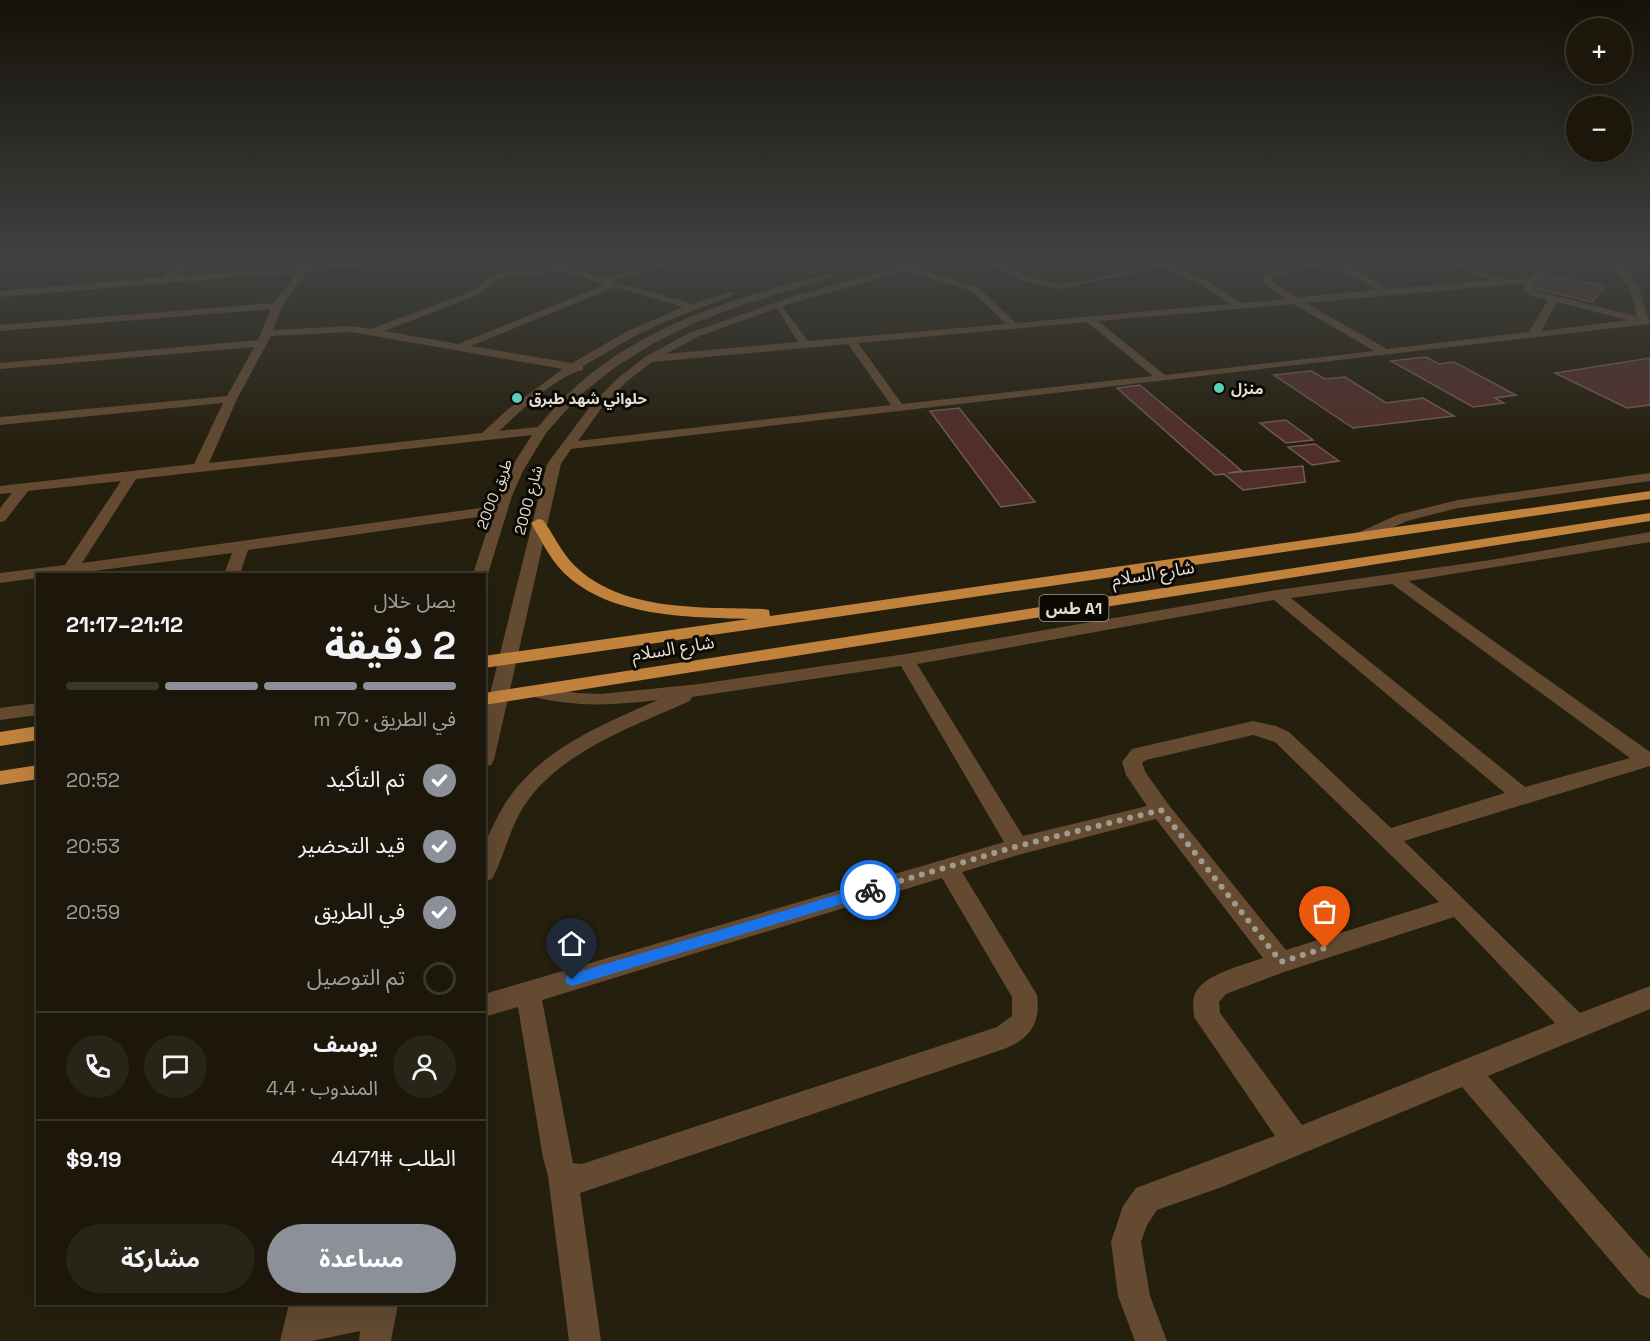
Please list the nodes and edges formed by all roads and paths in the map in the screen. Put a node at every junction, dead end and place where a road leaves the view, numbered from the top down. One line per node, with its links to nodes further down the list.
1 (68, 323): 16 (street)
2 (270, 323): 19 (street)
3 (397, 323): 17 (street)
4 (520, 323): 21 (street)
5 (657, 323): 26 (street)
6 (690, 323): 27 (street, طريق 2000)
7 (724, 323): 24 (street, شارع 2000)
8 (790, 323): 22 (street)
9 (1010, 323): 15 (street)
10 (1051, 323): 15 (street)
11 (1093, 323): 28 (street)
12 (1333, 323): 23 (street)
13 (1541, 323): 18 (street)
14 (1642, 323): 18 (street)
15 (1014, 326): 20 (street)
16 (0, 328)
17 (372, 332): 19 (street); 21 (street)
18 (1533, 335): 23 (street)
19 (264, 338): 25 (street); 29 (street)
20 (851, 340): 22 (street); 30 (street)
21 (462, 346): 26 (street)
22 (806, 346): 24 (street)
23 (1385, 353): 28 (street)
24 (649, 359): 34 (street, شارع 2000)
25 (0, 366)
26 (573, 367): 27 (street); 33 (street)
27 (603, 370): 32 (street, طريق 2000)
28 (1161, 377): 30 (street)
29 (231, 399): 31 (street); 35 (street)
30 (898, 407): 34 (street)
31 (0, 421)
32 (542, 430): 33 (street); 41 (street, طريق 2000)
33 (485, 437): 35 (street)
34 (566, 446): 44 (street, شارع 2000)
35 (200, 467): 36 (street)
36 (131, 476): 38 (street); 48 (street)
37 (1650, 477): 45 (street)
38 (24, 488): 39 (street); 43 (street)
39 (0, 490)
40 (1650, 495): 45 (highway, شارع السلام)
41 (502, 509): 47 (street); 51 (street, طريق 2000)
42 (1650, 517): 61 (highway, شارع السلام / طس A1)
43 (0, 518)
44 (538, 523): 56 (highway); 57 (street, شارع 2000)
45 (1360, 537): 56 (highway, شارع السلام)
46 (1650, 537): 54 (street)
47 (242, 547): 48 (street); 50 (street)
48 (70, 570): 49 (street)
49 (44, 573)
50 (232, 573)
51 (481, 573)
52 (36, 574): 53 (street)
53 (0, 578)
54 (1394, 578): 55 (street); 68 (street)
55 (1277, 595): 58 (street); 71 (street)
56 (825, 613): 57 (highway, شارع السلام)
57 (508, 658): 59 (highway, شارع السلام); 62 (street, شارع 2000)
58 (906, 660): 60 (street); 74 (street)
59 (486, 662)
60 (699, 690): 61 (street); 76 (street)
61 (538, 692): 62 (highway, شارع السلام / طس A1)
62 (492, 698): 67 (street, شارع 2000)
63 (36, 709): 64 (street)
64 (0, 714)
65 (36, 733): 66 (highway)
66 (0, 739)
67 (486, 744)
68 (1648, 759): 71 (street)
69 (36, 772): 70 (highway)
70 (0, 778)
71 (1522, 796): 73 (street)
72 (1161, 810): 73 (street); 74 (street); 78 (street)
73 (1387, 837): 77 (street)
74 (1018, 846): 75 (street)
75 (947, 867): 79 (street); 85 (street)
76 (486, 869)
77 (1458, 906): 78 (street); 82 (street)
78 (1281, 962): 84 (street)
79 (528, 993): 81 (street); 85 (street)
80 (1650, 997): 82 (street)
81 (486, 1005)
82 (1575, 1026): 83 (street)
83 (1466, 1071): 84 (street); 86 (street)
84 (1296, 1141): 90 (street)
85 (563, 1176): 89 (street)
86 (1650, 1282)
87 (379, 1319): 88 (street)
88 (300, 1323)
89 (585, 1341)
90 (1152, 1341)

